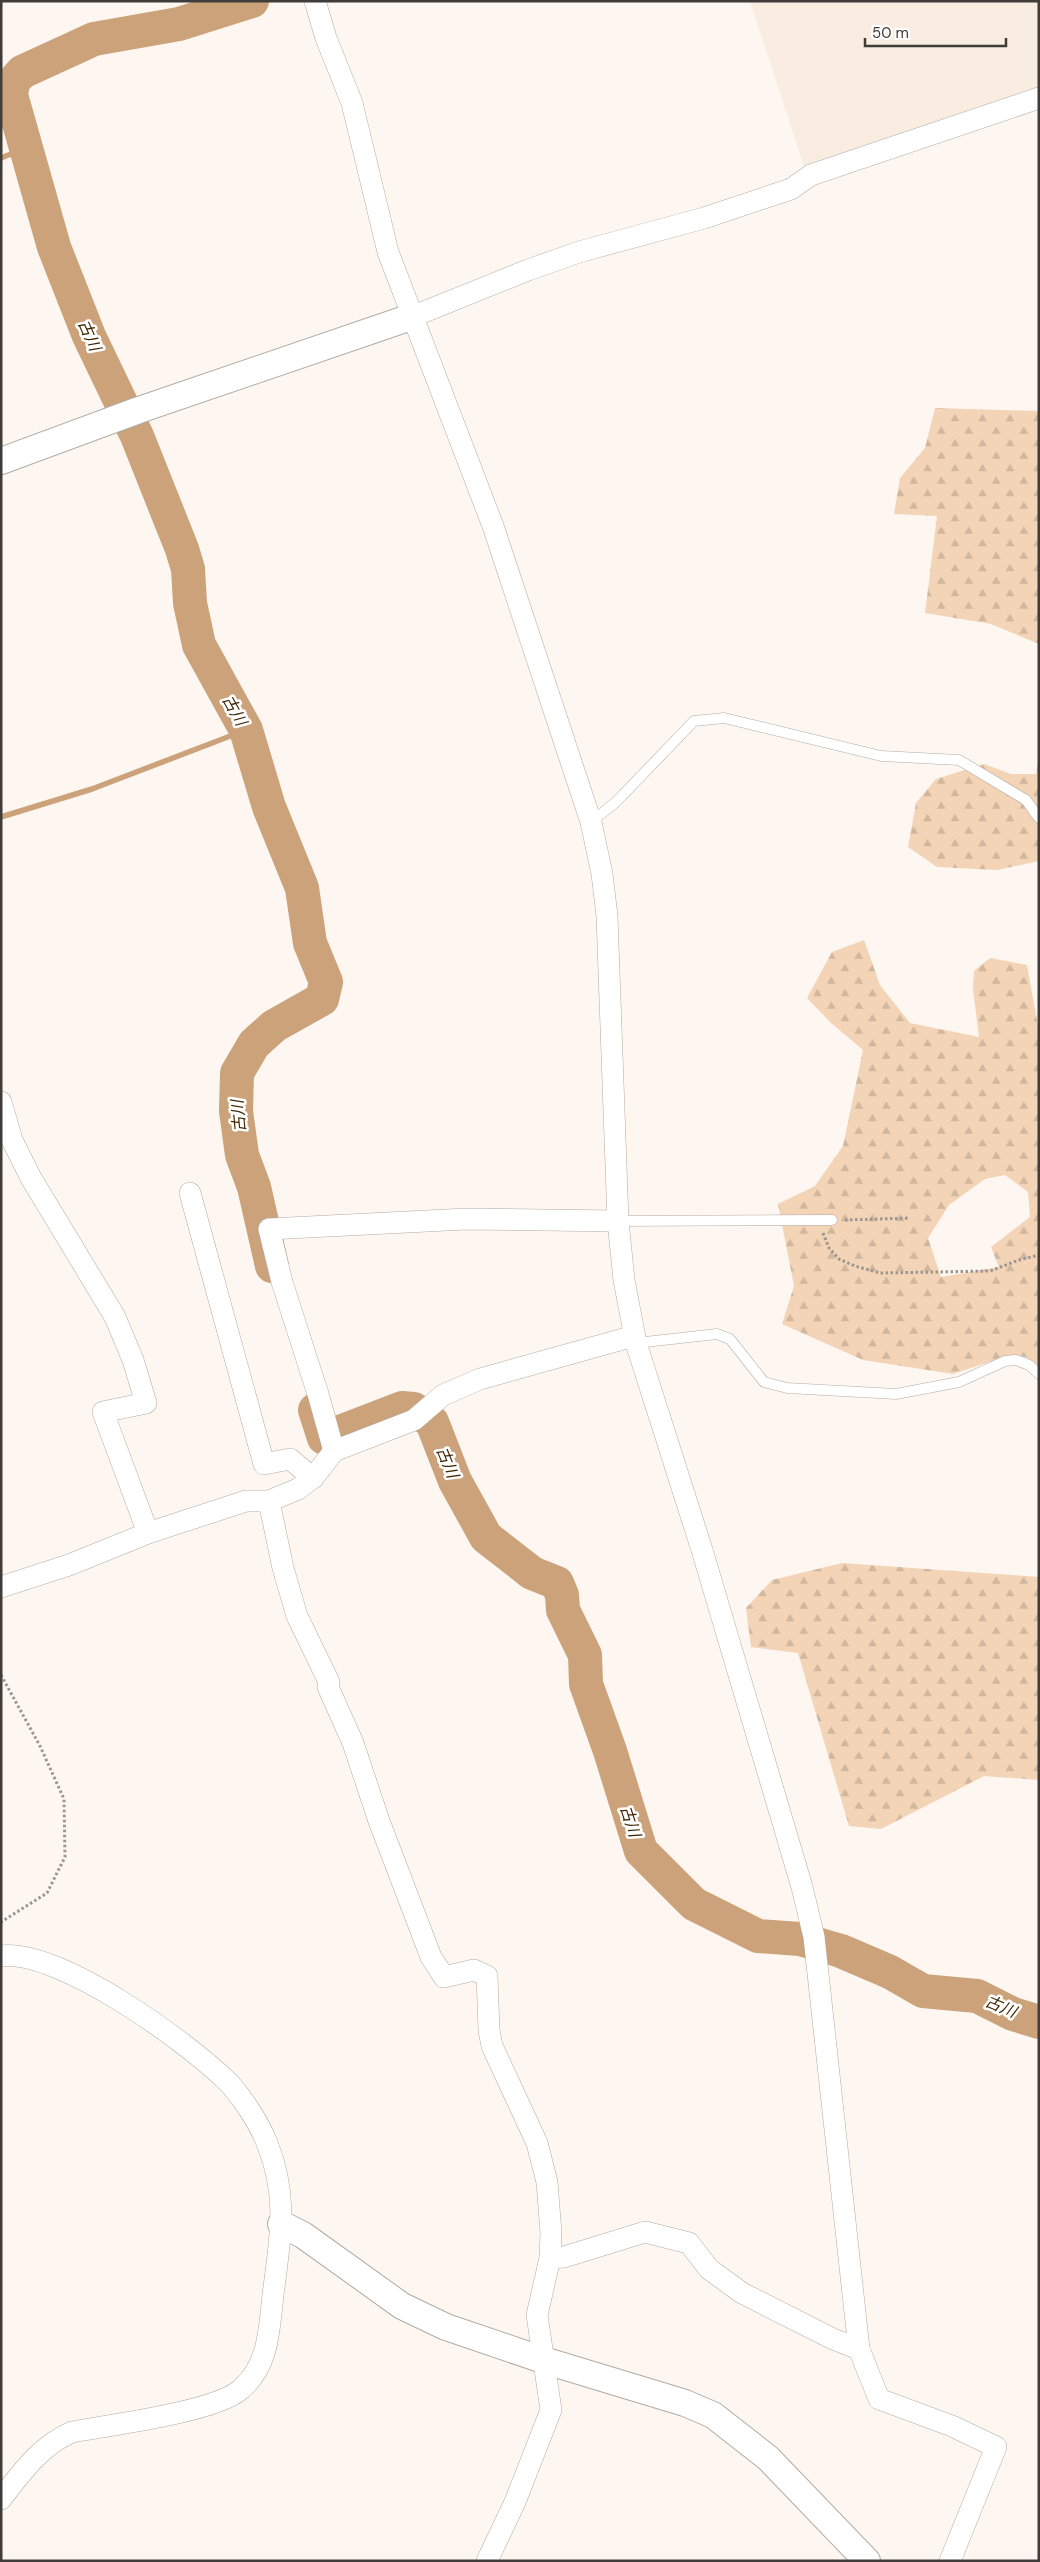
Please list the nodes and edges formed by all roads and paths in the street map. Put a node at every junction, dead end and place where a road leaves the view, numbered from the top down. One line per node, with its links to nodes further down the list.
1 (315, 1): 3 (street)
2 (1039, 98): 3 (street)
3 (414, 316): 4 (street); 6 (street)
4 (1, 461)
5 (1039, 818): 6 (lane)
6 (591, 822): 11 (street)
7 (1, 1102): 18 (street)
8 (190, 1193): 16 (street)
9 (910, 1218): 10 (path)
10 (826, 1220): 11 (lane); 12 (path)
11 (618, 1221): 13 (street); 15 (street)
12 (1039, 1255)
13 (635, 1340): 14 (lane); 15 (street); 25 (street)
14 (1039, 1374)
15 (331, 1440): 16 (street)
16 (314, 1478): 17 (street)
17 (269, 1501): 18 (street); 24 (street)
18 (148, 1533): 19 (street)
19 (1, 1587)
20 (1, 1675): 21 (path)
21 (1, 1922)
22 (1, 1956): 23 (street)
23 (281, 2224): 26 (street); 27 (street)
24 (550, 2258): 25 (street); 26 (street)
25 (859, 2349): 30 (street)
26 (543, 2360): 28 (street); 29 (street)
27 (1, 2499)
28 (487, 2561)
29 (867, 2561)
30 (950, 2561)

